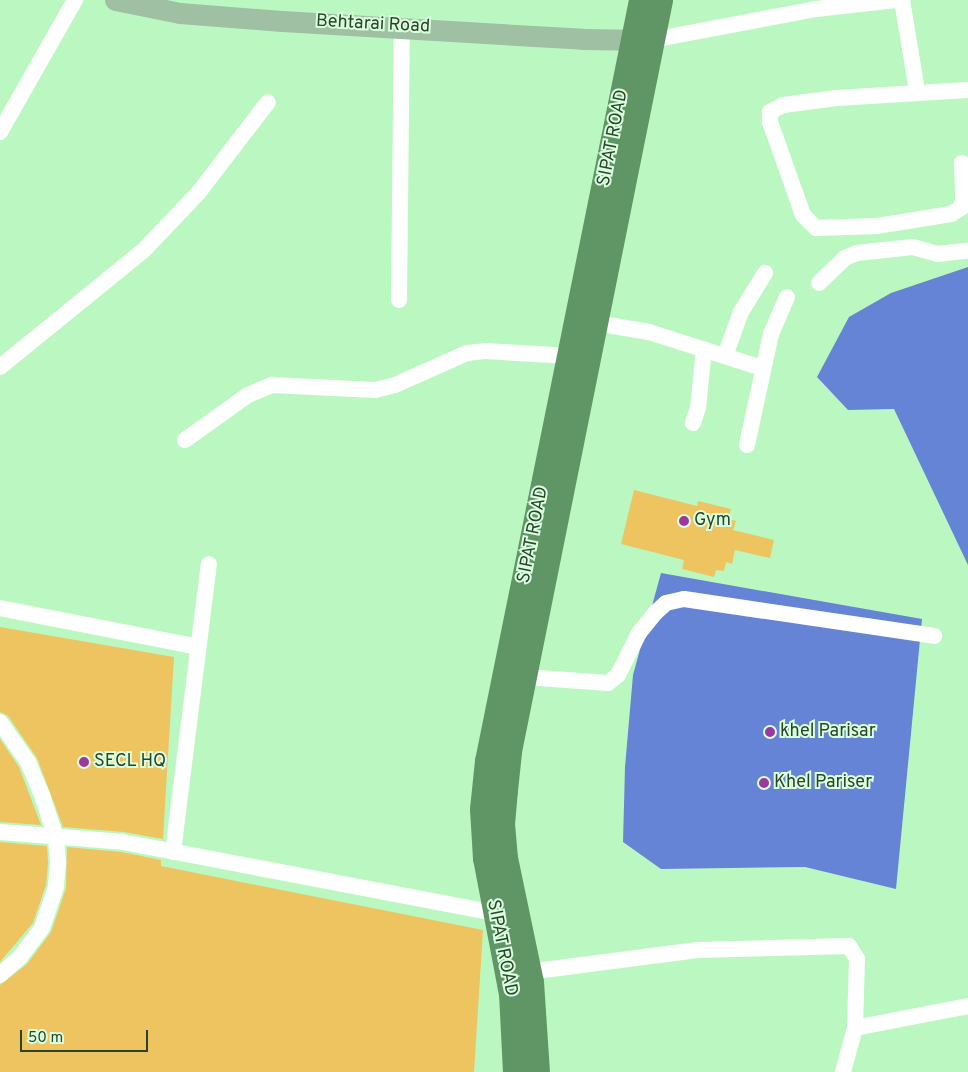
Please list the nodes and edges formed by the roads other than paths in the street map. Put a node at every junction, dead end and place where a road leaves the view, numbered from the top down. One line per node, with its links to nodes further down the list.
1 (75, 0): 13 (street)
2 (115, 0): 8 (main road, Behtarai Road)
3 (641, 0): 9 (highway, SIPAT ROAD)
4 (660, 0): 9 (highway, SIPAT ROAD)
5 (895, 0): 7 (street)
6 (902, 0): 11 (street)
7 (817, 4): 9 (street)
8 (402, 26): 9 (main road, Behtarai Road); 19 (street)
9 (643, 41): 20 (highway, SIPAT ROAD); 22 (highway, SIPAT ROAD)
10 (968, 90): 11 (street)
11 (917, 91): 14 (street)
12 (268, 102): 24 (street)
13 (0, 132)
14 (962, 163)
15 (968, 251): 17 (street)
16 (765, 273): 23 (street)
17 (819, 283)
18 (787, 297): 25 (street)
19 (399, 300)
20 (596, 323): 21 (street); 33 (highway, SIPAT ROAD)
21 (704, 349): 23 (street); 26 (street)
22 (570, 356): 27 (street); 38 (highway, SIPAT ROAD)
23 (725, 356): 25 (street)
24 (0, 367)
25 (762, 368): 28 (street)
26 (693, 422)
27 (186, 440)
28 (747, 445)
29 (209, 564): 32 (street)
30 (0, 608): 32 (street)
31 (934, 636): 33 (street)
32 (198, 647): 37 (street)
33 (525, 677): 39 (highway, SIPAT ROAD)
34 (0, 722): 36 (street)
35 (0, 832): 36 (street)
36 (56, 838): 37 (street); 40 (street)
37 (173, 852): 38 (street)
38 (494, 913): 43 (highway, SIPAT ROAD)
39 (528, 972): 42 (street); 44 (highway, SIPAT ROAD)
40 (0, 975)
41 (968, 1006): 42 (street)
42 (855, 1028): 45 (street)
43 (515, 1072)
44 (537, 1072)
45 (843, 1072)

